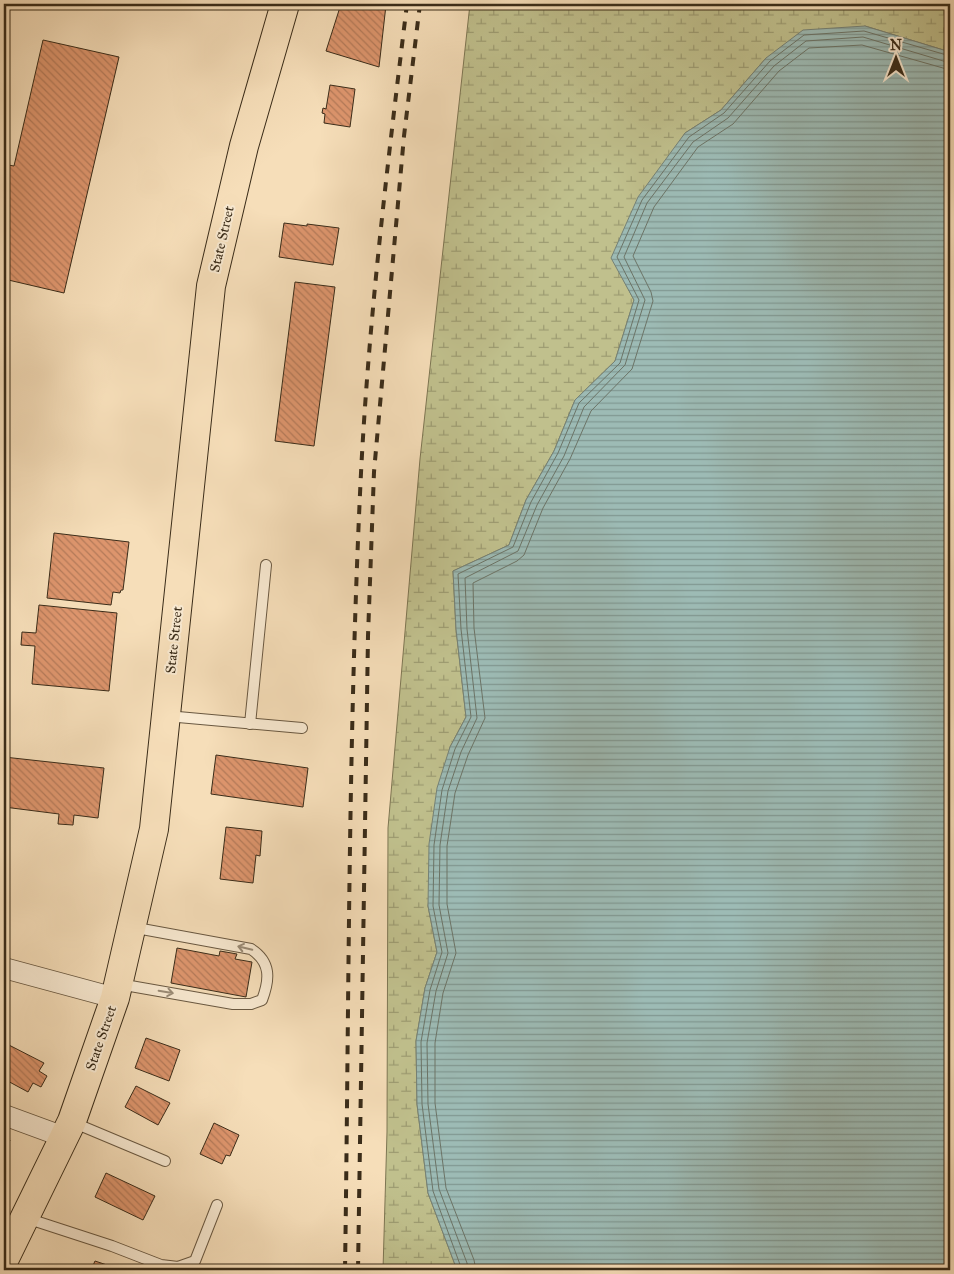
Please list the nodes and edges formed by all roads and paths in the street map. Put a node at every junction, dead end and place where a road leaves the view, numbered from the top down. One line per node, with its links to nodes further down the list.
1 (285, 4): 3 (main road, State Street)
2 (266, 564): 4 (lane)
3 (166, 716): 4 (lane); 6 (main road, State Street)
4 (250, 724): 5 (lane)
5 (302, 728)
6 (131, 927): 8 (main road, State Street); 8 (lane, one-way to 6)
7 (4, 968): 8 (street)
8 (117, 991): 10 (main road, State Street)
9 (4, 1116): 10 (street)
10 (68, 1129): 11 (lane); 13 (main road, State Street)
11 (164, 1161)
12 (217, 1205): 13 (lane)
13 (25, 1218): 14 (main road, State Street)
14 (4, 1260)

